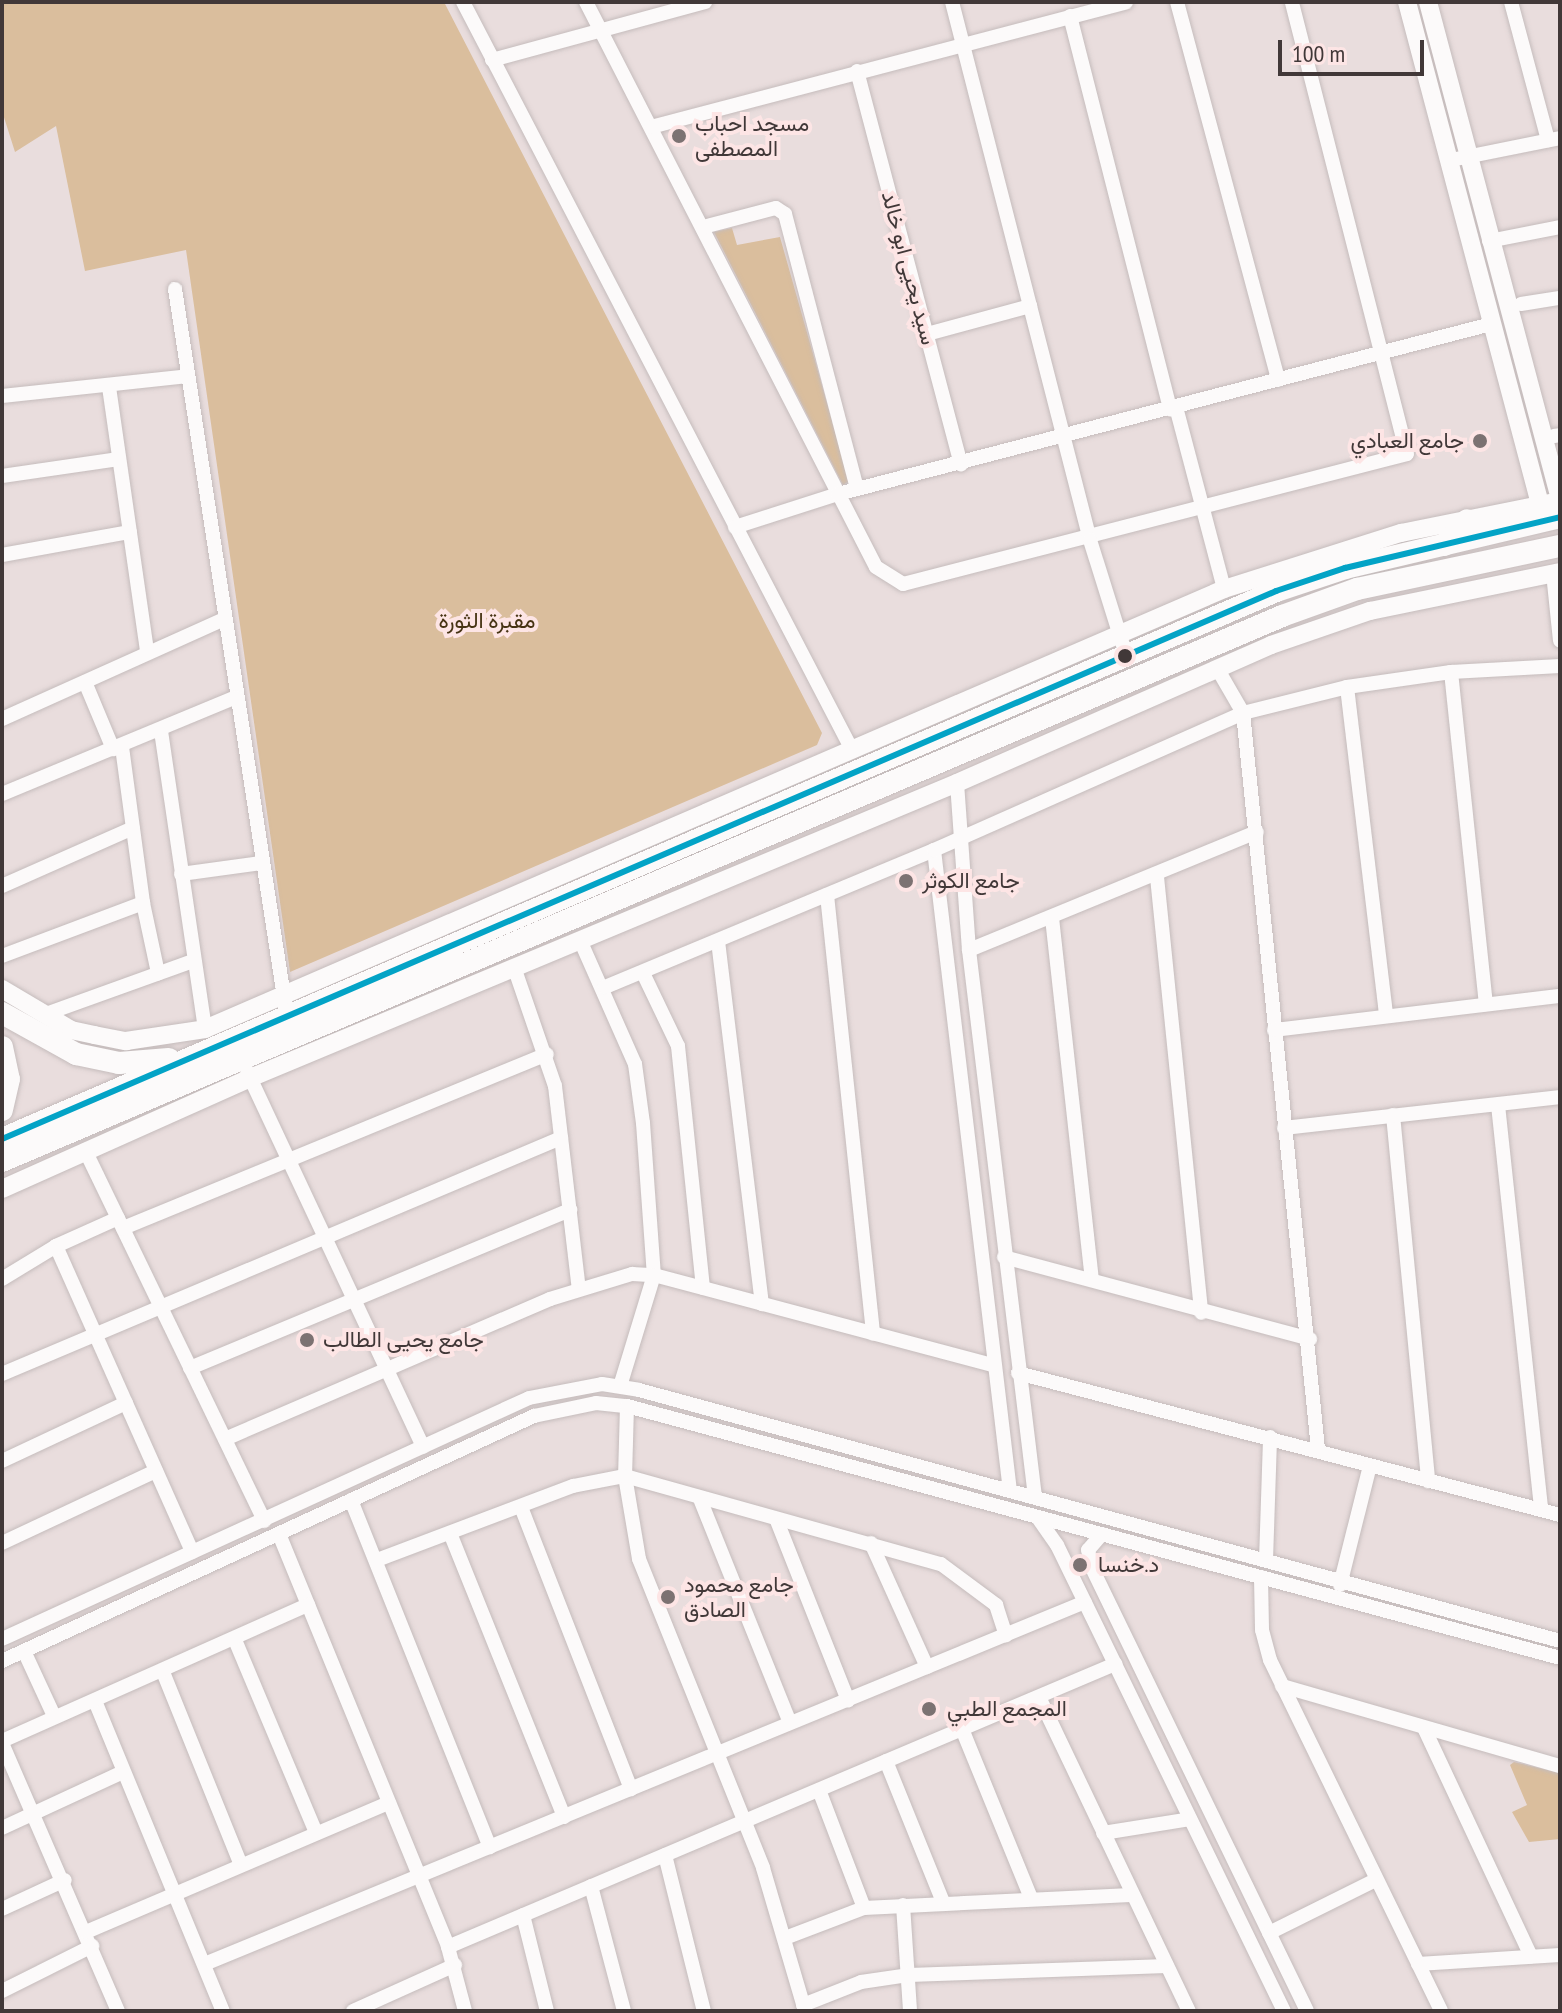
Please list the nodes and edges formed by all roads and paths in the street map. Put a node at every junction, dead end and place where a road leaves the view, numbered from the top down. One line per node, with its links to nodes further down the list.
1 (463, 2): 14 (street)
2 (586, 2): 12 (street)
3 (705, 2): 12 (street)
4 (952, 2): 13 (street)
5 (1126, 2): 11 (street)
6 (1177, 2): 30 (street)
7 (1292, 2): 28 (street)
8 (1407, 2): 18 (main road)
9 (1428, 2): 18 (main road)
10 (1511, 2): 17 (street)
11 (1070, 16): 13 (street); 33 (street)
12 (600, 30): 14 (street); 16 (street)
13 (962, 43): 15 (street); 25 (street)
14 (492, 60): 45 (street)
15 (857, 71): 16 (street); 27 (street, سيد يحيى ابو خالد)
16 (651, 127): 19 (street)
17 (1554, 139): 18 (street)
18 (1459, 158): 21 (main road); 26 (main road)
19 (703, 227): 38 (street); 39 (street)
20 (1560, 227): 21 (street)
21 (1489, 241): 40 (main road)
22 (175, 289): 29 (street)
23 (1560, 298): 24 (street)
24 (1521, 304)
25 (1030, 306): 27 (street); 34 (street)
26 (1491, 324): 28 (street); 41 (main road)
27 (927, 334): 36 (street, سيد يحيى ابو خالد)
28 (1382, 353): 30 (street); 42 (street)
29 (188, 376): 31 (street); 56 (street)
30 (1278, 380): 33 (street)
31 (109, 387): 32 (street); 35 (street)
32 (2, 396)
33 (1173, 408): 34 (street); 42 (street)
34 (1064, 437): 36 (street); 47 (street)
35 (119, 459): 37 (street); 46 (street)
36 (961, 464): 38 (street)
37 (2, 476)
38 (857, 489): 39 (street)
39 (838, 494): 45 (street); 47 (street)
40 (1560, 500): 41 (main road)
41 (1540, 504): 44 (main road)
42 (1206, 507): 47 (street); 53 (street)
43 (1560, 517): 48 (highway)
44 (1467, 520): 48 (highway); 53 (main road)
45 (735, 527): 70 (street)
46 (130, 532): 50 (street); 59 (street)
47 (1090, 540): 58 (street)
48 (1444, 545): 54 (highway)
49 (1560, 546): 52 (highway)
50 (2, 555)
51 (1557, 573): 52 (main road); 57 (street)
52 (1480, 574): 55 (highway); 61 (main road)
53 (1224, 589): 58 (main road)
54 (1276, 591): 55 (highway); 58 (highway)
55 (1282, 616): 74 (highway)
56 (225, 619): 59 (street); 65 (street)
57 (1560, 641)
58 (1122, 643): 70 (main road); 71 (highway)
59 (147, 652): 63 (street)
60 (1560, 666): 62 (street)
61 (1217, 668): 66 (street); 72 (main road)
62 (1451, 672): 64 (street); 98 (street)
63 (85, 682): 67 (street); 69 (street)
64 (1347, 687): 66 (street); 102 (street)
65 (236, 697): 68 (street); 79 (street)
66 (1243, 713): 76 (street); 77 (street)
67 (2, 719)
68 (161, 731): 69 (street); 80 (street)
69 (118, 748): 73 (street); 75 (street)
70 (852, 750): 84 (main road)
71 (849, 773): 74 (highway); 84 (highway)
72 (957, 783): 77 (street); 87 (main road)
73 (2, 794)
74 (858, 796): 107 (highway)
75 (133, 828): 82 (street); 85 (street)
76 (1257, 832): 81 (street); 103 (street)
77 (959, 839): 78 (street); 89 (street)
78 (934, 850): 83 (street); 122 (street)
79 (261, 863): 80 (street); 99 (street)
80 (181, 874): 91 (street)
81 (1157, 877): 86 (street); 133 (street)
82 (2, 886)
83 (827, 895): 88 (street); 134 (street)
84 (521, 901): 99 (highway)
85 (143, 903): 90 (street); 93 (street)
86 (1052, 918): 89 (street); 127 (street)
87 (580, 940): 92 (main road); 95 (street)
88 (718, 941): 94 (street); 131 (street)
89 (969, 950): 121 (street)
90 (2, 956)
91 (193, 961): 93 (street); 104 (street)
92 (514, 967): 106 (street); 107 (main road)
93 (158, 973): 101 (street)
94 (643, 973): 95 (street); 128 (street)
95 (605, 987): 125 (street)
96 (2, 989): 101 (main road)
97 (1560, 996): 98 (street)
98 (1486, 1004): 102 (street)
99 (284, 1006): 104 (highway)
100 (2, 1013): 104 (highway)
101 (43, 1015): 104 (main road)
102 (1386, 1016): 103 (street)
103 (1274, 1030): 112 (street)
104 (209, 1038): 115 (highway)
105 (2, 1047): 110 (highway)
106 (547, 1054): 113 (street); 116 (street)
107 (245, 1068): 114 (main road); 115 (highway); 116 (street)
108 (1560, 1097): 109 (street)
109 (1498, 1105): 111 (street); 165 (street)
110 (2, 1110)
111 (1393, 1115): 112 (street); 159 (street)
112 (1284, 1128): 136 (street)
113 (561, 1138): 118 (street); 120 (street)
114 (85, 1150): 117 (main road); 119 (street)
115 (6, 1155)
116 (288, 1160): 119 (street); 120 (street)
117 (2, 1189)
118 (570, 1210): 129 (street); 130 (street)
119 (120, 1223): 123 (street); 132 (street)
120 (325, 1237): 130 (street); 132 (street)
121 (1001, 1239): 122 (street); 124 (street)
122 (977, 1241): 137 (street)
123 (56, 1246): 126 (street); 135 (street)
124 (1004, 1257): 127 (street); 140 (street)
125 (654, 1275): 128 (street); 129 (street); 142 (street)
126 (2, 1279)
127 (1092, 1280): 133 (street)
128 (703, 1288): 131 (street)
129 (579, 1289): 139 (street)
130 (354, 1299): 138 (street); 139 (street)
131 (762, 1304): 134 (street)
132 (161, 1307): 135 (street); 138 (street)
133 (1201, 1313): 136 (street)
134 (873, 1334): 137 (street)
135 (96, 1335): 141 (street); 145 (street)
136 (1310, 1339): 152 (street)
137 (992, 1365): 143 (street)
138 (190, 1368): 149 (street)
139 (387, 1369): 149 (street); 150 (street)
140 (1018, 1373): 144 (street); 148 (street)
141 (2, 1374)
142 (620, 1386): 147 (street); 151 (street)
143 (996, 1396): 144 (street); 160 (street)
144 (1021, 1398): 161 (street)
145 (126, 1403): 154 (street); 157 (street)
146 (627, 1406): 153 (street); 155 (street); 158 (street)
147 (457, 1432): 150 (street); 153 (street)
148 (1270, 1437): 152 (street); 181 (street)
149 (225, 1439): 168 (street)
150 (423, 1447): 168 (street)
151 (855, 1449): 155 (street); 160 (street)
152 (1318, 1449): 156 (street)
153 (441, 1459): 163 (street)
154 (2, 1461)
155 (851, 1465): 167 (street)
156 (1370, 1466): 159 (street); 183 (street)
157 (156, 1471): 174 (street); 178 (street)
158 (625, 1476): 162 (street); 164 (street); 206 (street)
159 (1428, 1481): 165 (street)
160 (1010, 1491): 161 (street)
161 (1035, 1497): 181 (street)
162 (700, 1499): 169 (street); 202 (street)
163 (351, 1500): 172 (street); 180 (street)
164 (521, 1507): 170 (street); 210 (street)
165 (1541, 1509): 166 (street)
166 (1560, 1515)
167 (1038, 1517): 173 (street); 176 (street)
168 (264, 1521): 171 (street)
169 (777, 1521): 175 (street); 199 (street)
170 (450, 1533): 180 (street); 214 (street)
171 (234, 1534): 178 (street); 179 (street)
172 (279, 1534): 179 (street); 186 (street)
173 (1102, 1534): 177 (street); 182 (street)
174 (2, 1543)
175 (871, 1543): 187 (street); 195 (street)
176 (1057, 1545): 177 (street); 185 (street)
177 (1088, 1550): 235 (street)
178 (192, 1552): 188 (street)
179 (221, 1560): 191 (street)
180 (377, 1560): 220 (street)
181 (1266, 1560): 183 (street)
182 (1261, 1577): 184 (street); 197 (street)
183 (1342, 1578): 184 (street); 190 (street)
184 (1337, 1597): 192 (street)
185 (1085, 1602): 187 (street); 194 (street)
186 (308, 1605): 189 (street); 212 (street)
187 (1006, 1635): 195 (street)
188 (2, 1639)
189 (235, 1640): 196 (street); 218 (street)
190 (1560, 1641)
191 (24, 1651): 193 (street); 201 (street)
192 (1560, 1658)
193 (2, 1661)
194 (1115, 1664): 198 (street); 215 (street)
195 (927, 1667): 199 (street)
196 (163, 1672): 200 (street); 222 (street)
197 (1282, 1686): 204 (street); 225 (street)
198 (1039, 1697): 203 (street); 219 (street)
199 (848, 1700): 202 (street)
200 (95, 1701): 201 (street); 209 (street)
201 (54, 1716): 205 (street)
202 (790, 1723): 206 (street)
203 (962, 1729): 207 (street); 229 (street)
204 (1425, 1730): 208 (street); 240 (street)
205 (2, 1742): 213 (street)
206 (714, 1755): 210 (street); 216 (street)
207 (886, 1761): 211 (street); 230 (street)
208 (1560, 1766)
209 (123, 1772): 213 (street); 227 (street)
210 (631, 1789): 214 (street)
211 (819, 1790): 216 (street); 232 (street)
212 (389, 1803): 218 (street); 223 (street)
213 (34, 1814): 217 (street); 224 (street)
214 (564, 1817): 220 (street)
215 (1190, 1819): 219 (street); 257 (street)
216 (743, 1822): 221 (street); 236 (street)
217 (2, 1828)
218 (316, 1833): 222 (street)
219 (1103, 1833): 228 (street)
220 (490, 1847): 223 (street)
221 (665, 1855): 226 (street); 254 (street)
222 (241, 1865): 227 (street)
223 (419, 1876): 238 (street); 241 (street)
224 (65, 1880): 233 (street); 237 (street)
225 (1376, 1880): 235 (street); 242 (street)
226 (591, 1886): 234 (street); 253 (street)
227 (178, 1891): 237 (street); 241 (street)
228 (1131, 1895): 229 (street); 244 (street)
229 (1031, 1898): 230 (street)
230 (943, 1902): 231 (street)
231 (903, 1905): 232 (street); 245 (street)
232 (864, 1908): 236 (street)
233 (2, 1909)
234 (523, 1915): 238 (street); 252 (street)
235 (1269, 1933): 258 (street)
236 (785, 1938): 247 (street)
237 (89, 1939): 246 (street); 248 (street)
238 (448, 1947): 243 (street)
239 (1560, 1955): 240 (street)
240 (1531, 1956): 242 (street)
241 (207, 1963): 249 (street)
242 (1418, 1964): 259 (street)
243 (455, 1965): 250 (street); 251 (street)
244 (1167, 1966): 245 (street); 256 (street)
245 (909, 1975): 247 (street); 255 (street)
246 (2, 1991)
247 (804, 2008)
248 (118, 2011)
249 (223, 2011)
250 (353, 2011)
251 (465, 2011)
252 (547, 2011)
253 (624, 2011)
254 (704, 2011)
255 (910, 2011)
256 (1189, 2011)
257 (1284, 2011)
258 (1307, 2011)
259 (1441, 2011)

